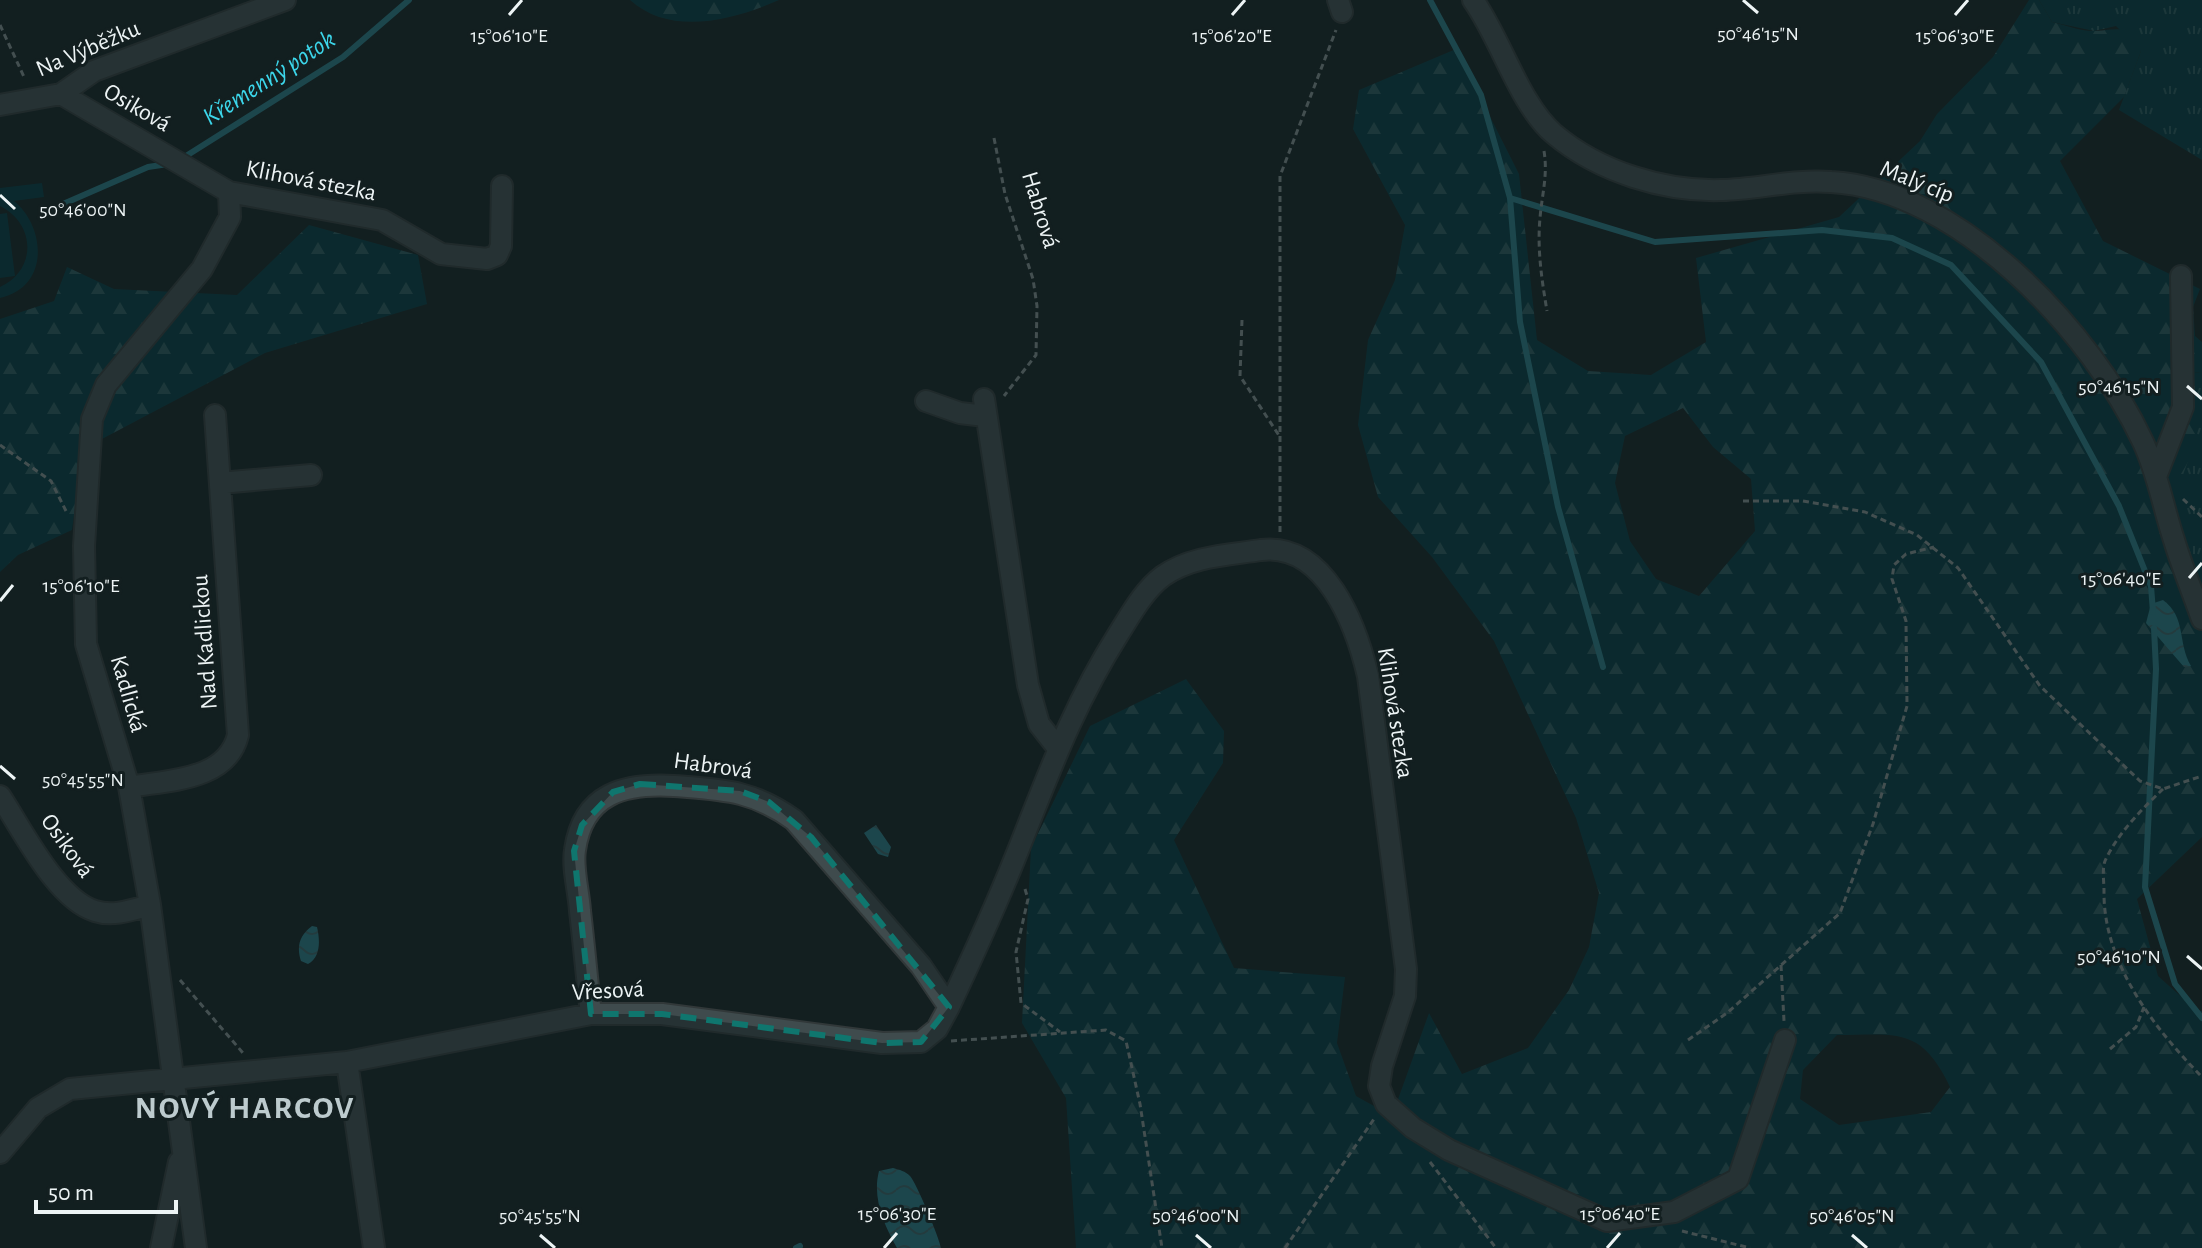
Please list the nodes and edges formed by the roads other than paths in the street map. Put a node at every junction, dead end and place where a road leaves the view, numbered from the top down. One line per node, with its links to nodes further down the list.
1 (285, 0): 3 (street, Na Výběžku)
2 (1473, 0): 10 (street, Malý cíp)
3 (61, 94): 4 (street, Na Výběžku); 6 (street, Osiková)
4 (0, 105)
5 (502, 186): 6 (street, Klihová stezka)
6 (229, 192): 15 (street, Kadlická)
7 (2181, 276): 10 (street)
8 (926, 401): 14 (street)
9 (215, 415): 12 (street, Nad Kadlickou)
10 (2157, 474): 13 (street, Malý cíp)
11 (311, 475): 12 (street)
12 (220, 483): 15 (street, Nad Kadlickou)
13 (2202, 619)
14 (1057, 747): 18 (street); 20 (street, Klihová stezka)
15 (129, 787): 17 (street, Kadlická)
16 (0, 796): 17 (street, Osiková)
17 (150, 905): 22 (street, Kadlická)
18 (949, 1007): 19 (street, Vřesová); 19 (street, Habrová)
19 (591, 1014): 21 (street, Vřesová)
20 (1785, 1040)
21 (347, 1062): 22 (street, Vřesová); 27 (street)
22 (173, 1080): 23 (street, Kadlická); 24 (street, Vřesová)
23 (181, 1149): 25 (street); 26 (street, Kadlická)
24 (0, 1153)
25 (161, 1248)
26 (196, 1248)
27 (374, 1248)

